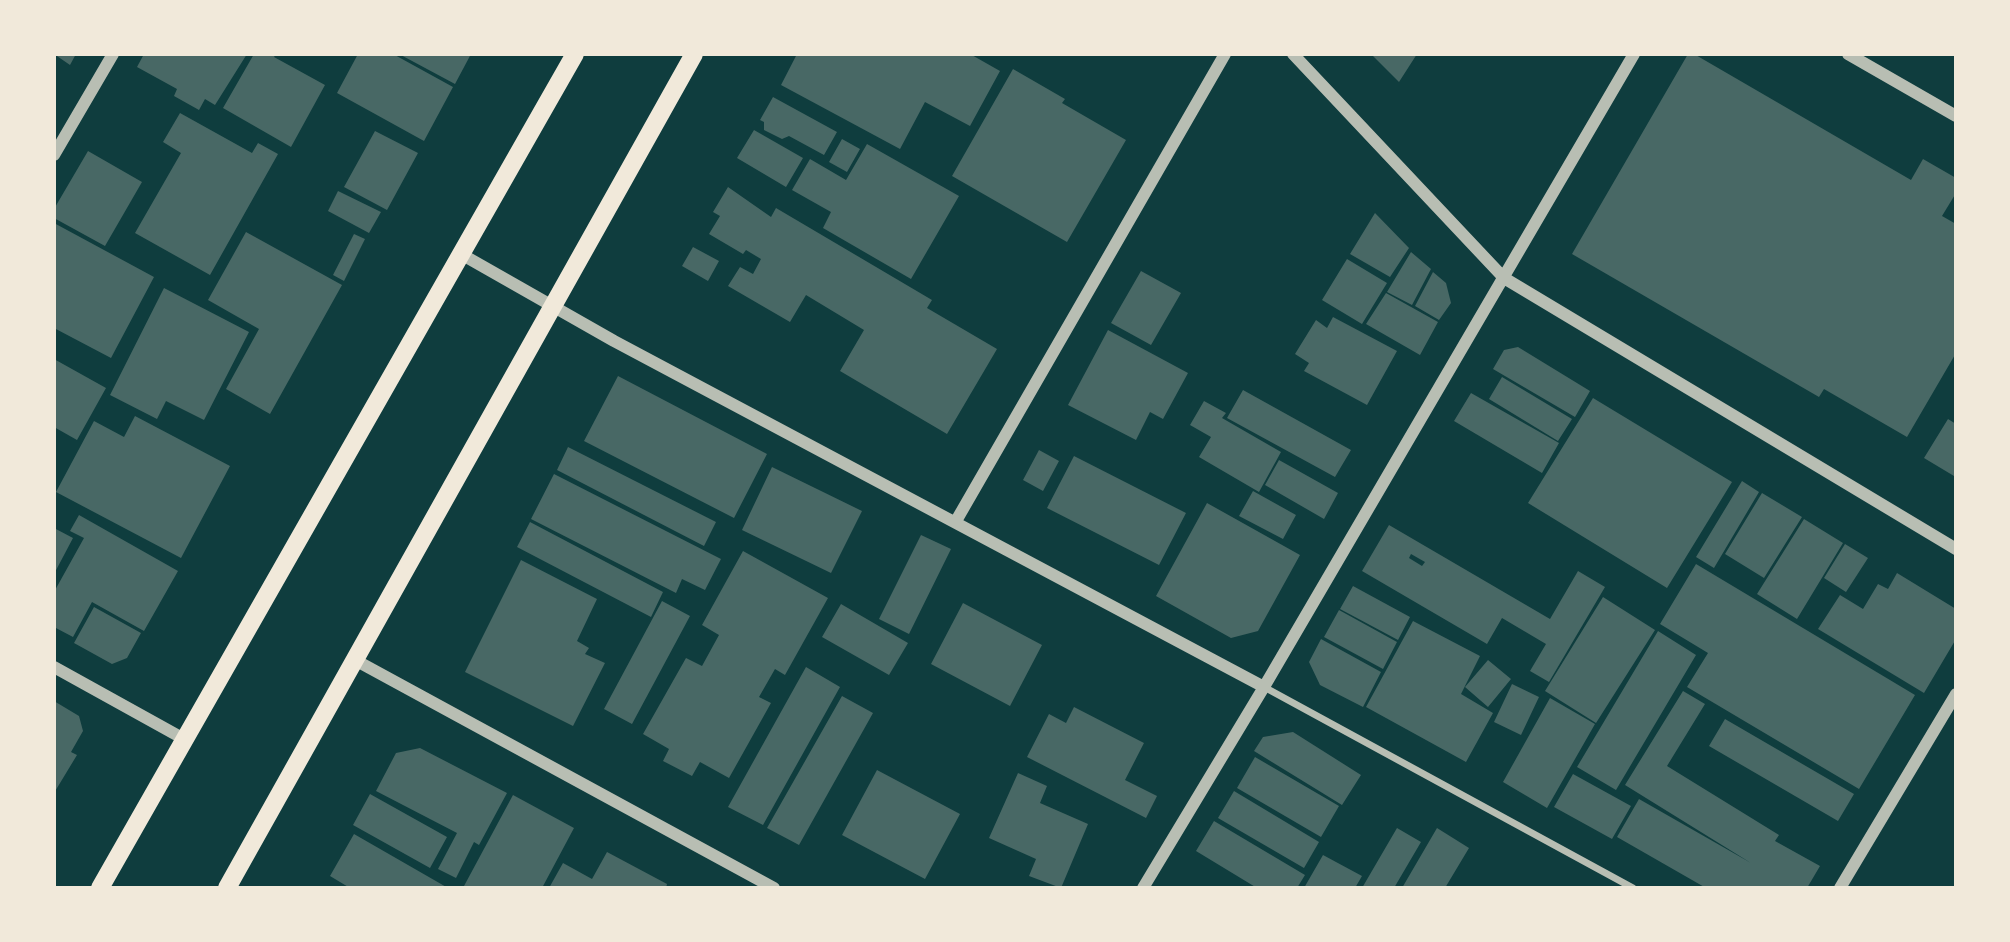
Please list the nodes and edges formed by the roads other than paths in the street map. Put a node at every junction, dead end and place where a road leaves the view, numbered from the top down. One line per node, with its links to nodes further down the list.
1 (113, 54): 9 (street)
2 (575, 54): 10 (main road)
3 (694, 54): 12 (main road)
4 (1225, 54): 13 (street)
5 (1293, 54): 11 (street)
6 (1633, 54): 11 (street)
7 (1848, 54): 8 (street)
8 (1956, 116)
9 (54, 155)
10 (461, 254): 12 (street); 19 (main road)
11 (1504, 278): 14 (street); 17 (street)
12 (554, 306): 13 (street); 15 (main road)
13 (956, 521): 17 (street)
14 (1956, 549)
15 (355, 660): 21 (main road); 22 (street)
16 (54, 667): 19 (street)
17 (1264, 687): 23 (street); 24 (street)
18 (1956, 694): 25 (street)
19 (184, 739): 20 (main road)
20 (100, 888)
21 (227, 888)
22 (774, 888)
23 (1143, 888)
24 (1633, 888)
25 (1840, 888)

